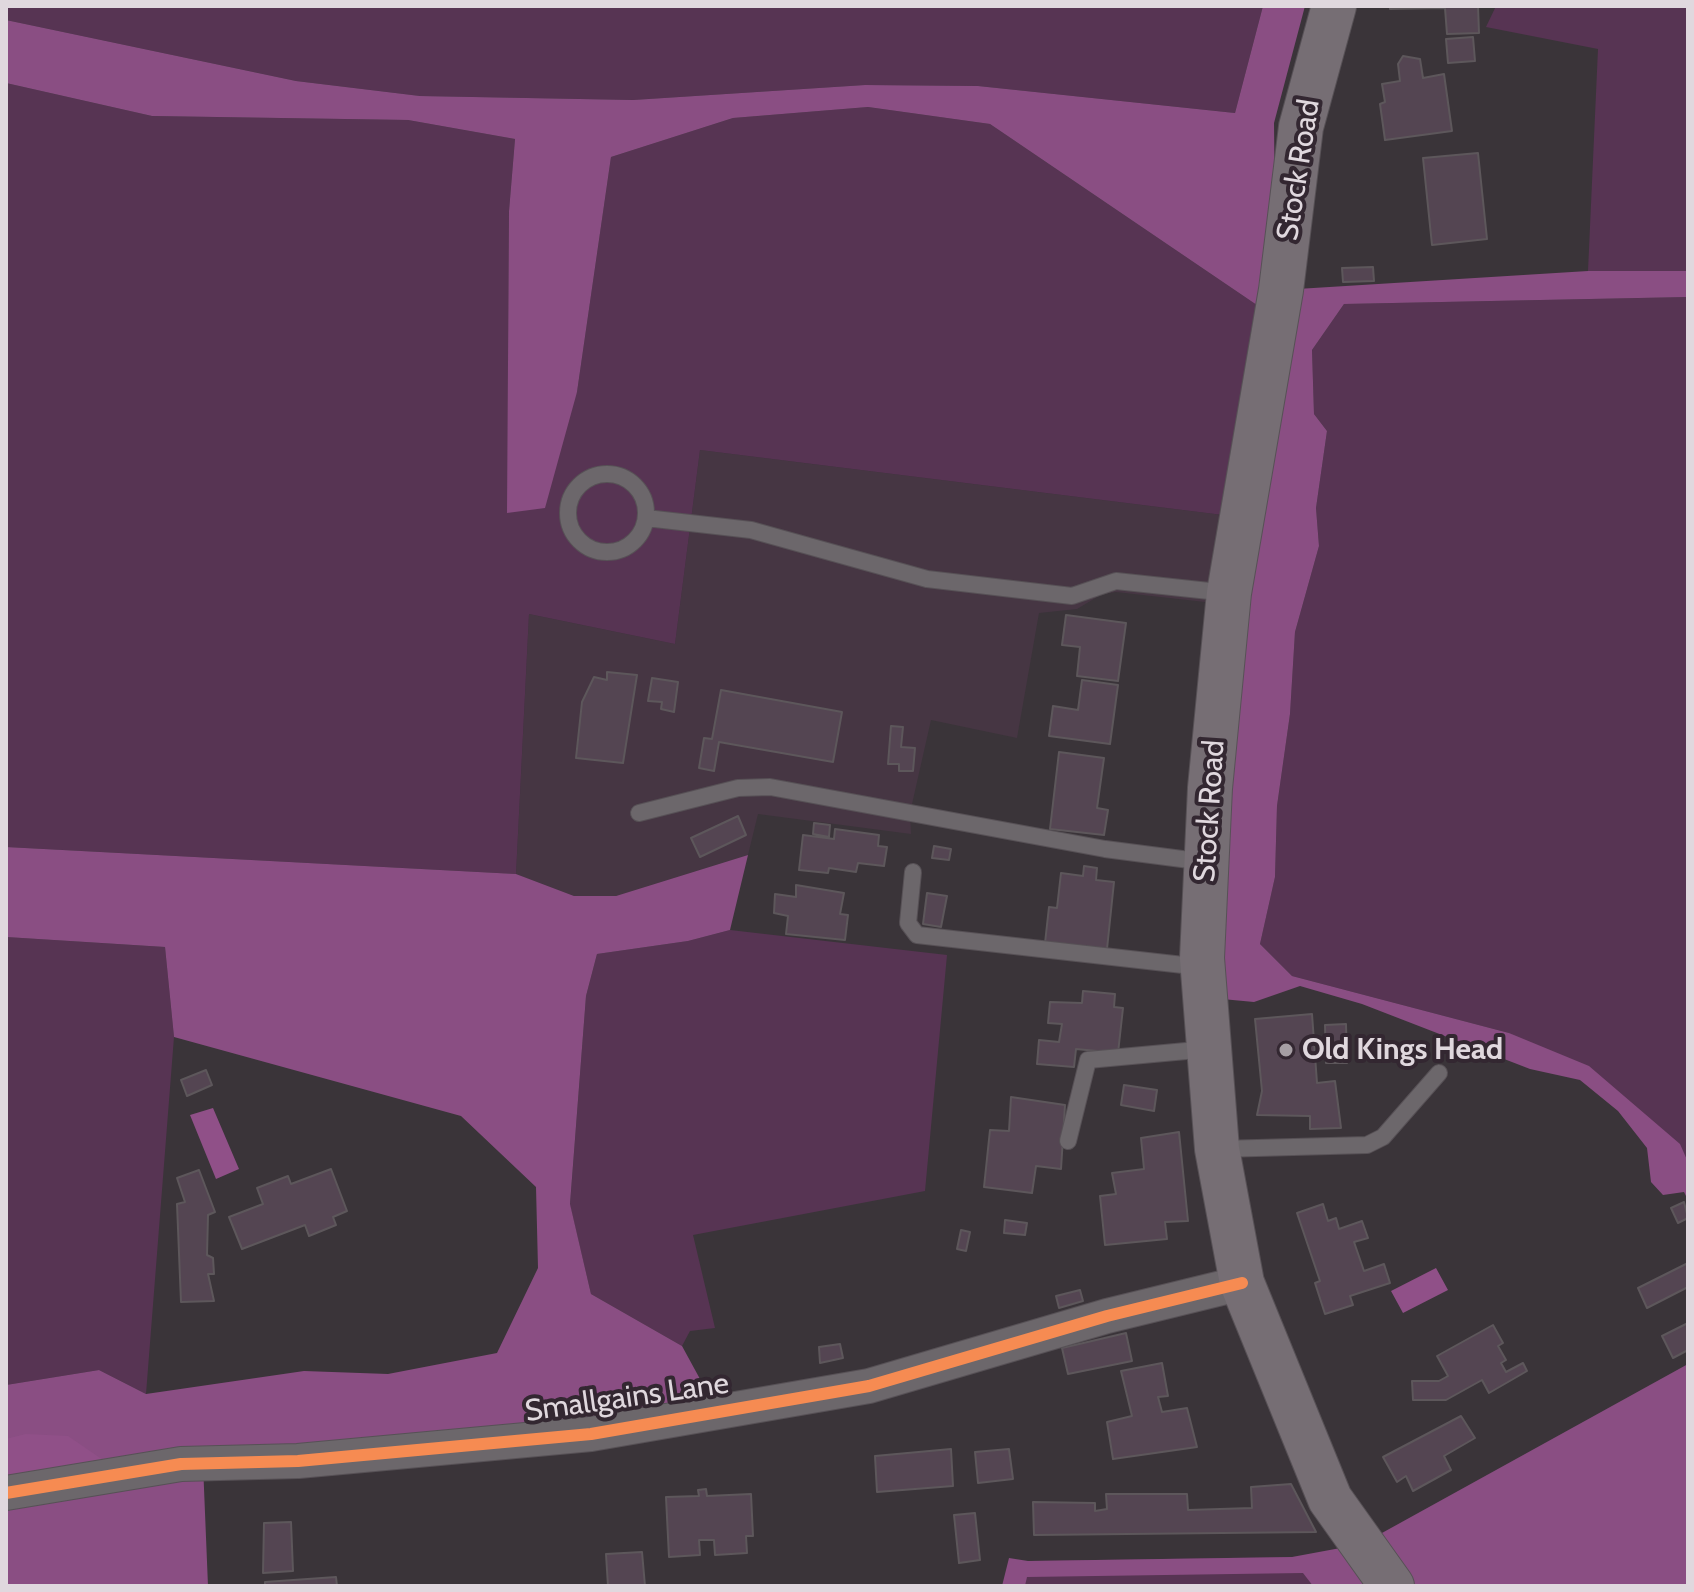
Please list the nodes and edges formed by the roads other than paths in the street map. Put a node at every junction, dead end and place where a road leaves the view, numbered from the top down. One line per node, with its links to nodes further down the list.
1 (1334, 6): 3 (main road, Stock Road)
2 (646, 518): 2 (lane); 3 (lane)
3 (1229, 593): 5 (main road, Stock Road)
4 (639, 813): 5 (lane)
5 (1206, 862): 7 (main road, Stock Road)
6 (913, 872): 7 (lane)
7 (1203, 967): 8 (main road, Stock Road)
8 (1209, 1049): 10 (lane); 11 (main road, Stock Road)
9 (1439, 1073): 11 (lane)
10 (1068, 1141)
11 (1217, 1149): 12 (main road, Stock Road)
12 (1242, 1283): 13 (street, Smallgains Lane); 14 (main road, Stock Road)
13 (6, 1493)
14 (1392, 1586)

